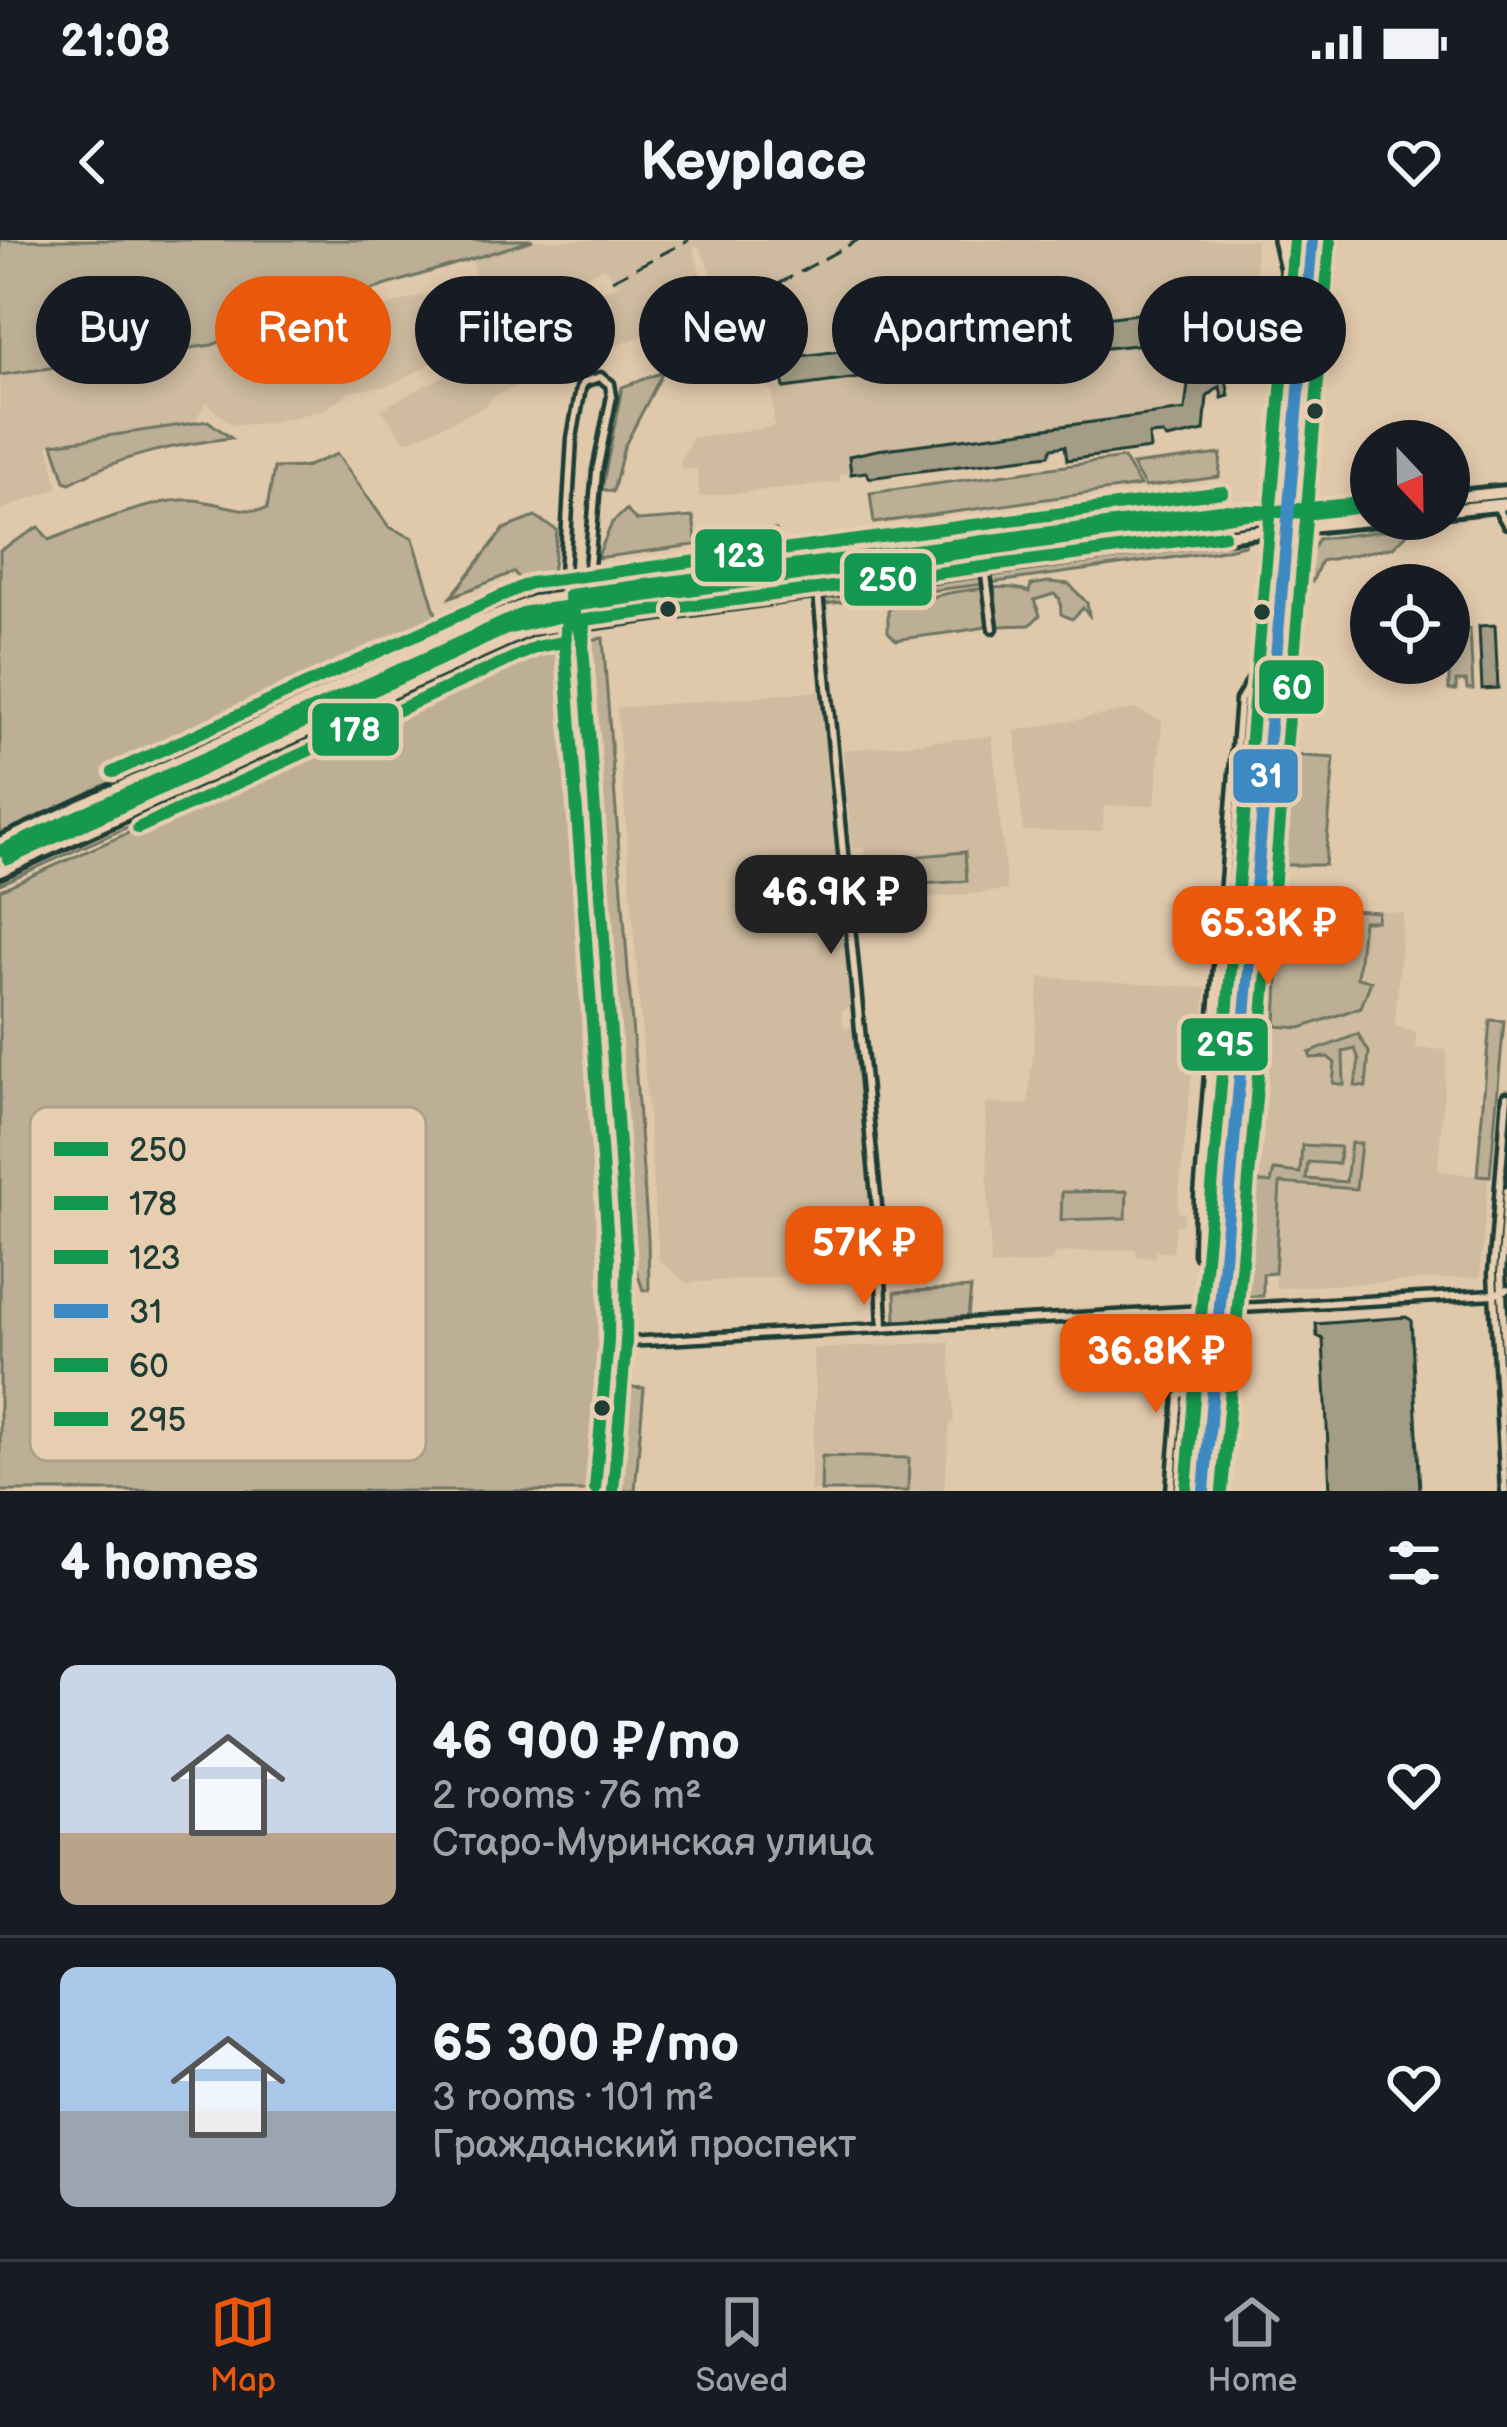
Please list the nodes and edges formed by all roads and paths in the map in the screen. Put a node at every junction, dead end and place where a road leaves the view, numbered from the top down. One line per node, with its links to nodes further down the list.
1 (1279, 240): 2 (main road); 4 (main road)
2 (1295, 240): 5 (main road)
3 (1319, 241): 13 (main road)
4 (1287, 276)
5 (1292, 276)
6 (1283, 384): 12 (main road)
7 (1507, 492): 8 (main road)
8 (1470, 496)
9 (1500, 504): 11 (main road); 15 (street)
10 (1350, 508): 13 (main road)
11 (1470, 508)
12 (1272, 511): 13 (main road); 17 (main road); 20 (main road)
13 (1289, 513): 16 (main road)
14 (1350, 522): 16 (main road)
15 (1507, 524)
16 (1288, 529): 17 (main road); 33 (main road)
17 (1271, 530): 18 (main road); 24 (main road)
18 (985, 568): 19 (main road); 23 (street)
19 (818, 590): 22 (main road); 34 (street)
20 (586, 592): 21 (main road); 21 (street); 22 (street)
21 (569, 595): 22 (street); 25 (main road)
22 (580, 620): 26 (main road); 35 (street)
23 (993, 628)
24 (1263, 662): 31 (main road); 31 (street)
25 (88, 802): 26 (main road); 27 (main road)
26 (98, 827): 28 (main road)
27 (0, 843)
28 (0, 871)
29 (1507, 1096): 32 (street)
30 (1507, 1192): 32 (street)
31 (1213, 1252): 33 (main road)
32 (1501, 1292): 33 (street); 37 (street); 43 (street)
33 (1214, 1308): 34 (street); 36 (main road)
34 (882, 1328): 35 (street)
35 (626, 1342): 38 (street)
36 (1209, 1372): 39 (street); 40 (main road); 41 (main road); 42 (street)
37 (1507, 1394)
38 (613, 1491)
39 (1171, 1491)
40 (1194, 1491)
41 (1204, 1491)
42 (1219, 1491)
43 (1505, 1491)

